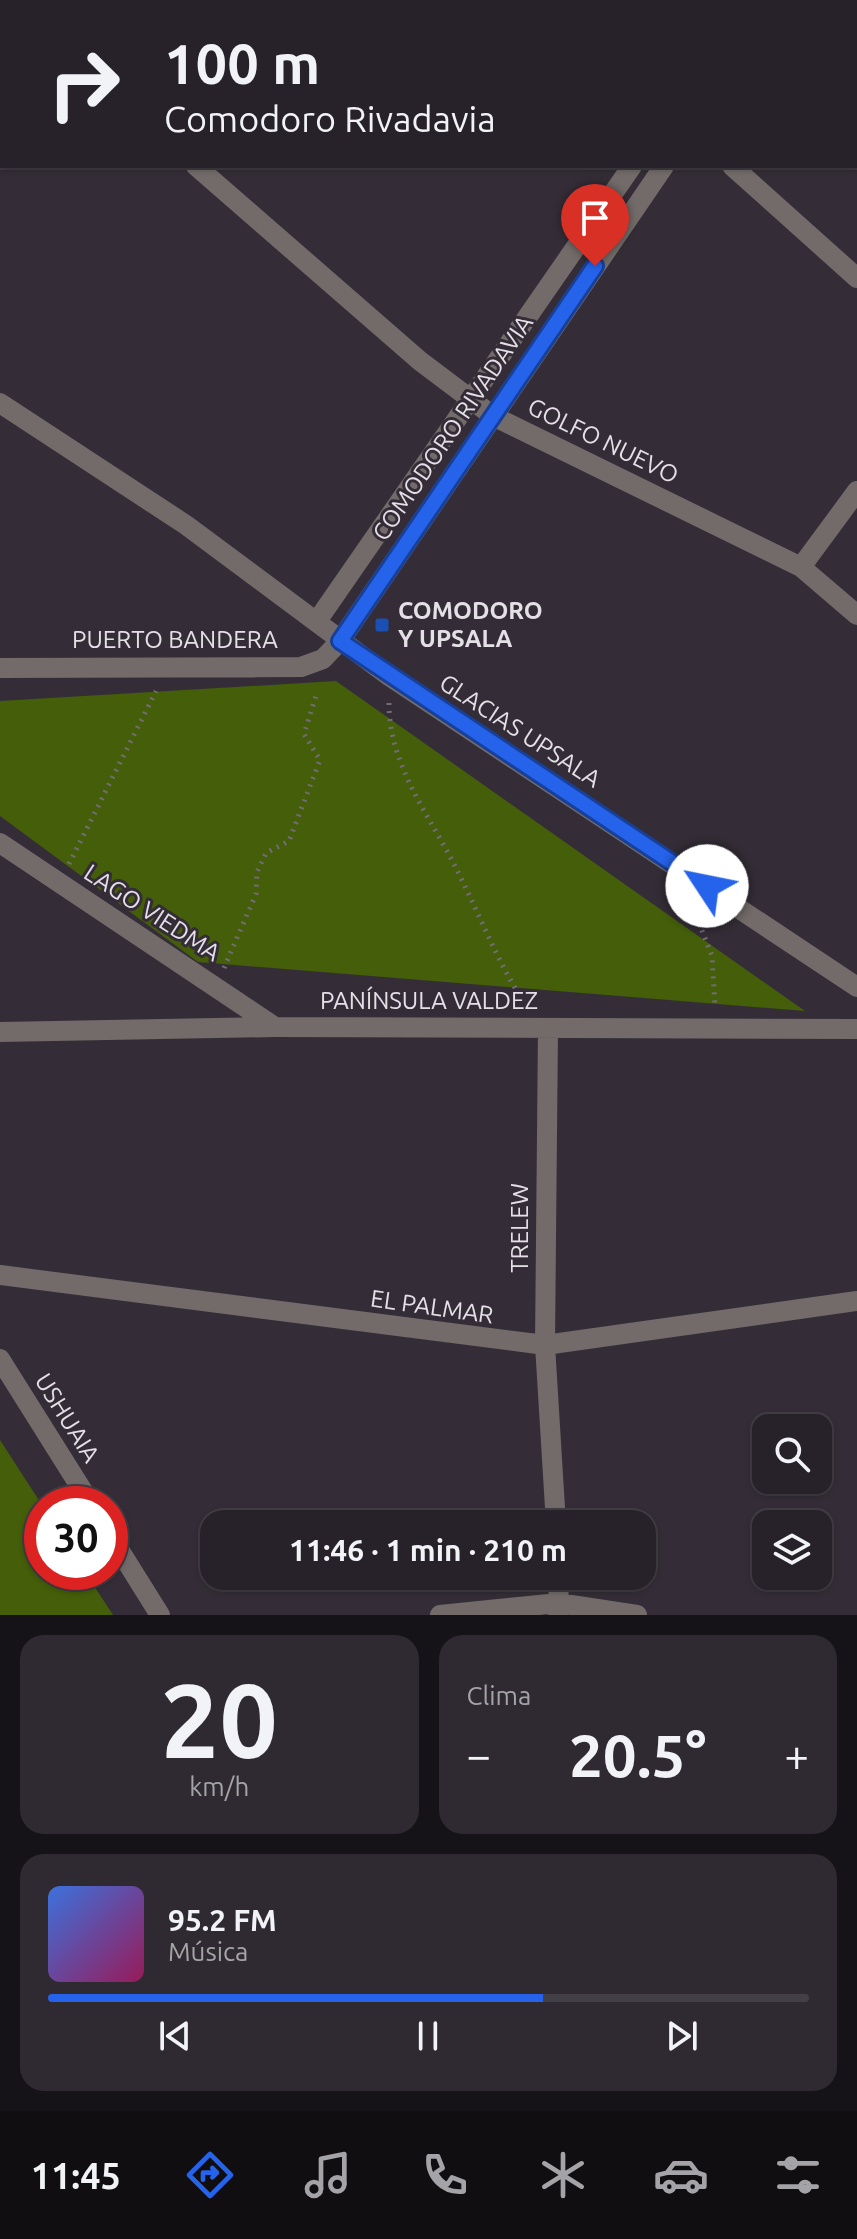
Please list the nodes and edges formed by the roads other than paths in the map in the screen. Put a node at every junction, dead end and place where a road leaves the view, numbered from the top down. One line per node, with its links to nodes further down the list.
1 (203, 168): 6 (street, GOLFO NUEVO)
2 (631, 168): 6 (street, COMODORO RIVADAVIA)
3 (663, 168): 8 (street, COMODORO RIVADAVIA)
4 (734, 168): 5 (street)
5 (857, 278)
6 (472, 401): 8 (street, GOLFO NUEVO); 12 (street, COMODORO RIVADAVIA)
7 (0, 403): 12 (street, GLACIAS UPSALA)
8 (493, 416): 10 (street, GOLFO NUEVO); 13 (street, COMODORO RIVADAVIA)
9 (857, 491): 10 (street)
10 (801, 567): 11 (street, GOLFO NUEVO)
11 (857, 615)
12 (317, 621): 13 (street, GLACIAS UPSALA)
13 (340, 641): 14 (street, PUERTO BANDERA); 16 (street, GLACIAS UPSALA)
14 (0, 668)
15 (0, 843): 17 (street, LAGO VIEDMA)
16 (857, 987)
17 (275, 1027): 18 (street, PANÍNSULA VALDEZ); 20 (street, PANÍNSULA VALDEZ)
18 (548, 1028): 19 (street, PANÍNSULA VALDEZ); 23 (street, TRELEW)
19 (857, 1029)
20 (0, 1032)
21 (0, 1275): 23 (street, EL PALMAR)
22 (857, 1301): 23 (street, EL PALMAR)
23 (545, 1345): 26 (street, TRELEW)
24 (0, 1359): 25 (street, USHUAIA)
25 (80, 1486)
26 (555, 1510)
27 (128, 1564): 29 (street)
28 (558, 1609): 30 (street); 31 (street)
29 (160, 1615)
30 (440, 1615)
31 (637, 1615)

